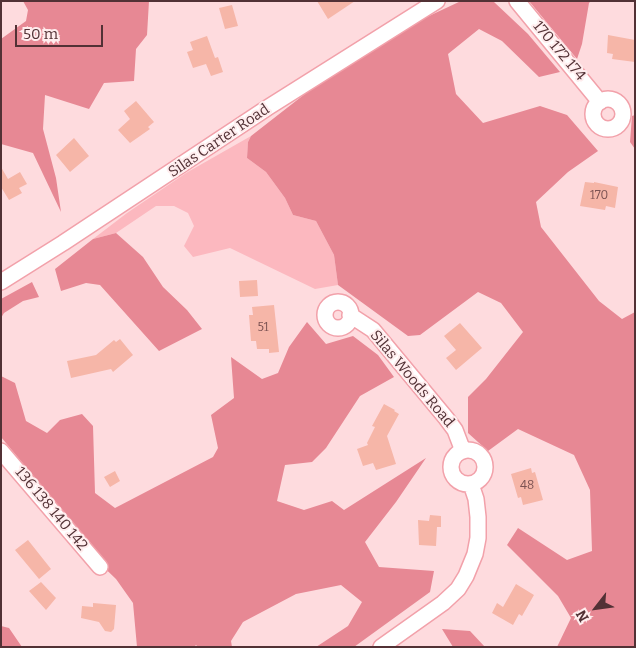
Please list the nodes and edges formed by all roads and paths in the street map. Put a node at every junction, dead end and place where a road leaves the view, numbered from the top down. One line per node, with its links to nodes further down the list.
1 (437, 1): 4 (street, Silas Carter Road)
2 (517, 1): 3 (street, 170 172 174)
3 (600, 102)
4 (1, 282)
5 (350, 315): 7 (street, Silas Woods Road)
6 (1, 451): 9 (street, 136 138 140 142)
7 (463, 451): 8 (street); 8 (street)
8 (471, 484): 10 (street)
9 (100, 567)
10 (381, 647)

